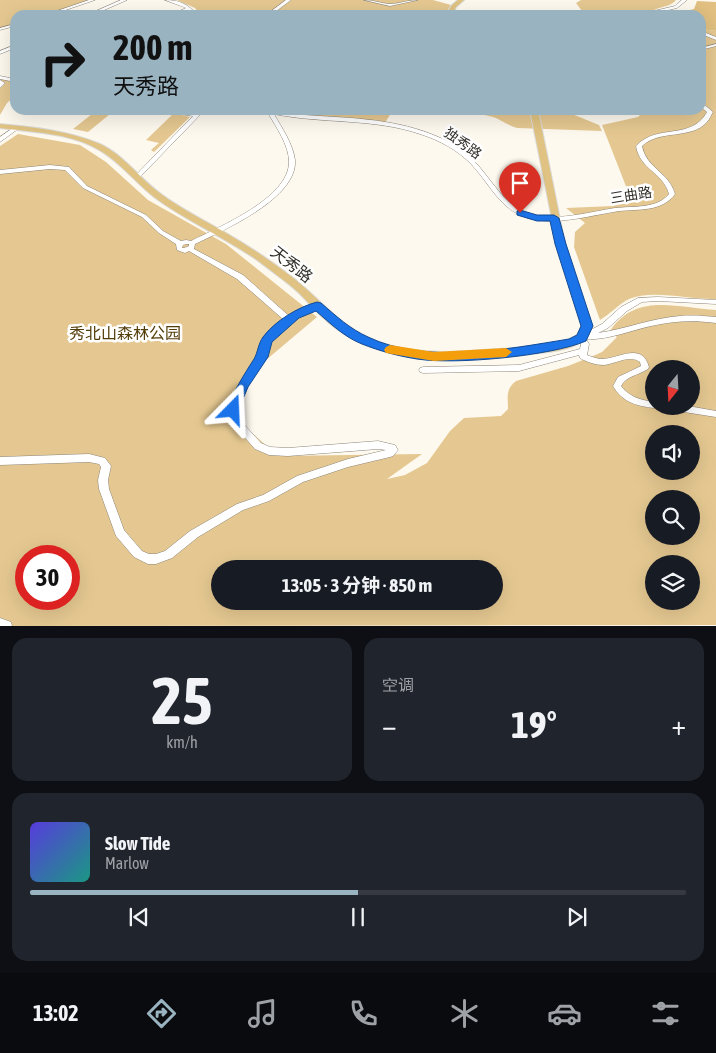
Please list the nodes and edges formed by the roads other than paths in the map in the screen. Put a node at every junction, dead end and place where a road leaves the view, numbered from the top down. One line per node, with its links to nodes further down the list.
1 (94, 0): 10 (street)
2 (125, 0): 11 (street)
3 (167, 0): 9 (street)
4 (289, 0): 13 (street)
5 (366, 0): 6 (street)
6 (416, 0)
7 (461, 0): 14 (main road)
8 (684, 0): 15 (street)
9 (189, 8): 12 (street)
10 (63, 10)
11 (101, 10)
12 (184, 10)
13 (275, 10)
14 (452, 10)
15 (663, 10)
16 (9, 49): 17 (street)
17 (0, 53)
18 (0, 79): 19 (street)
19 (0, 86)
20 (706, 108): 30 (street, 三曲路)
21 (197, 115): 29 (street)
22 (268, 115): 31 (street)
23 (288, 115): 30 (street, 独秀路)
24 (535, 115): 30 (main road)
25 (0, 126): 26 (main road, 天秀路)
26 (16, 128): 27 (street); 29 (main road, 天秀路)
27 (0, 140)
28 (0, 172): 32 (street)
29 (136, 178): 31 (main road, 天秀路)
30 (554, 218): 37 (main road)
31 (215, 230): 32 (street); 34 (main road, 天秀路)
32 (191, 246): 35 (street)
33 (716, 302): 37 (street)
34 (317, 306): 35 (street); 39 (main road, 天秀路)
35 (289, 320): 47 (street)
36 (716, 320): 37 (street)
37 (582, 338): 38 (street); 39 (main road, 天秀路)
38 (582, 351): 41 (street); 42 (street)
39 (454, 356): 42 (street)
40 (645, 367): 44 (street)
41 (645, 367)
42 (458, 369): 43 (street)
43 (423, 370)
44 (645, 403)
45 (700, 411): 46 (street)
46 (716, 414)
47 (0, 461)
48 (0, 623): 49 (street)
49 (8, 626)

